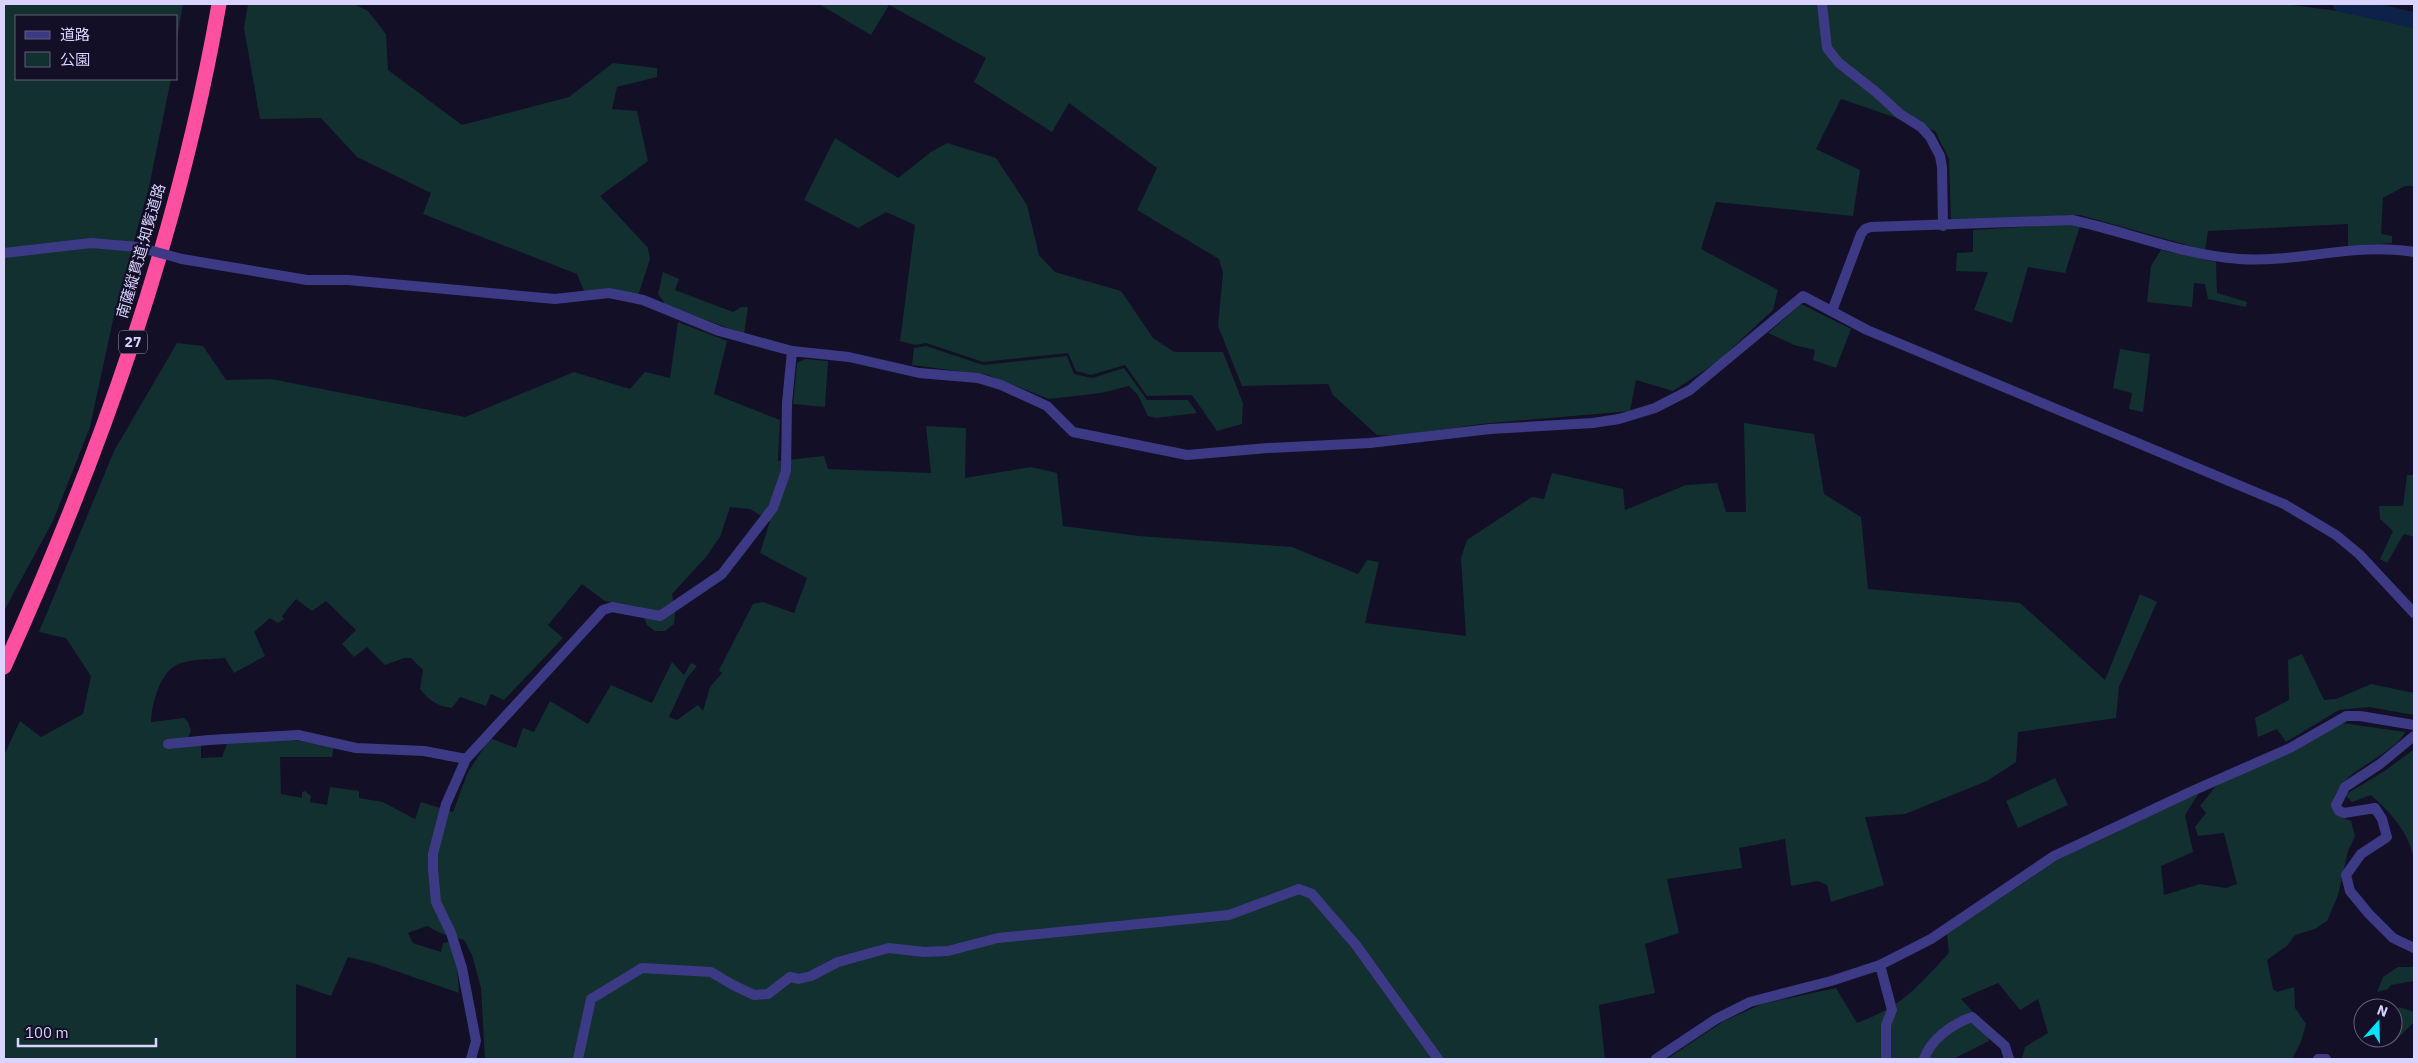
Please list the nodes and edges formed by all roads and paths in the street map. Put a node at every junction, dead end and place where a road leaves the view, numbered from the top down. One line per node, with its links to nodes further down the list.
1 (219, 4): 9 (highway, 南薩縦貫道;知覧道路 / 27)
2 (1822, 4): 3 (street)
3 (1943, 226): 4 (street); 6 (street)
4 (2414, 252)
5 (4, 253): 7 (street, bridge)
6 (1832, 311): 7 (street); 8 (street)
7 (792, 351): 13 (street)
8 (2414, 613)
9 (4, 667)
10 (2414, 725): 15 (street)
11 (2414, 736): 14 (street)
12 (168, 744): 13 (street)
13 (466, 759): 16 (street)
14 (2414, 948)
15 (1880, 965): 19 (street); 20 (street)
16 (471, 1059)
17 (578, 1059): 18 (street)
18 (1438, 1059)
19 (1656, 1059)
20 (1886, 1059)
21 (1924, 1059): 22 (street)
22 (2009, 1059)
23 (2318, 1059): 24 (street)
24 (2326, 1059)

